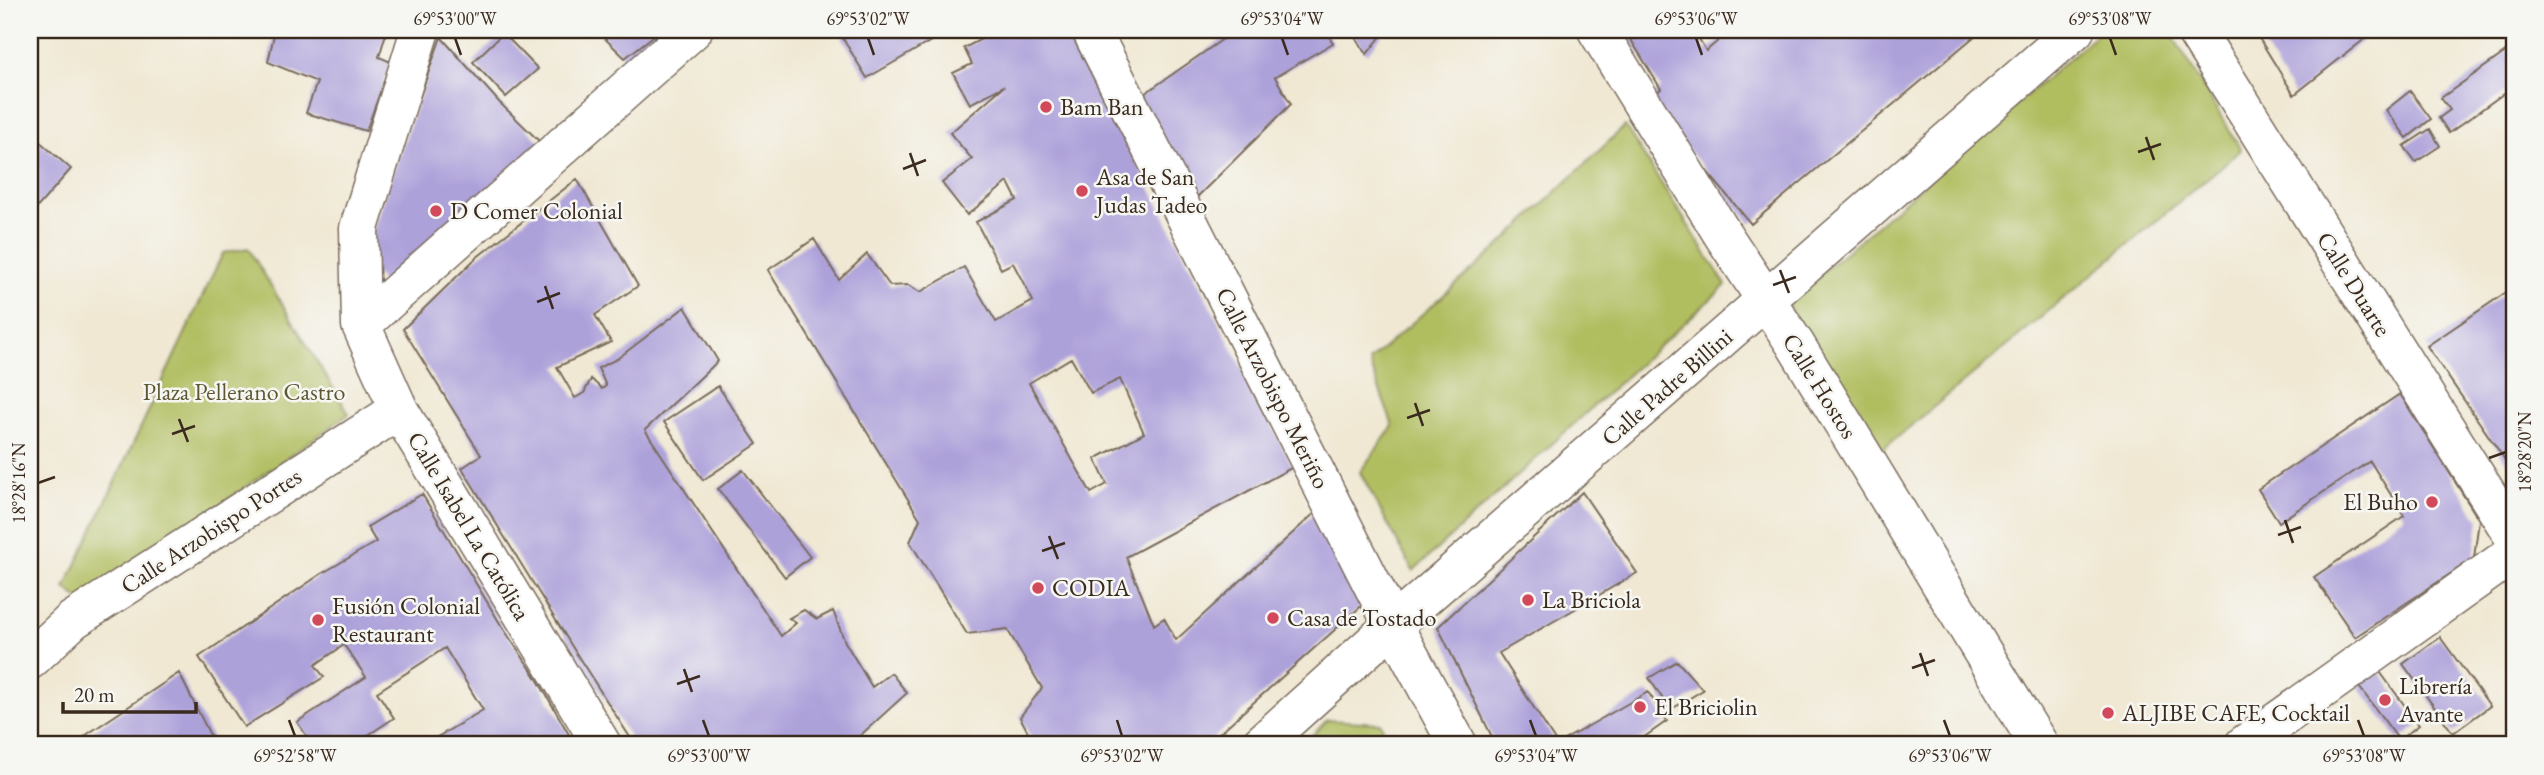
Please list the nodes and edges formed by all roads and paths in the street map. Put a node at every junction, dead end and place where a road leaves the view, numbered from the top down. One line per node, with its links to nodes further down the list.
1 (420, 30): 8 (street)
2 (692, 30): 8 (street)
3 (1091, 30): 12 (street, Calle Arzobispo Meriño)
4 (1597, 30): 7 (street, Calle Hostos)
5 (2076, 30): 7 (street, Calle Padre Billini)
6 (2195, 30): 10 (street, Calle Duarte)
7 (1765, 301): 12 (street, Calle Padre Billini); 17 (street, Calle Hostos)
8 (360, 311): 9 (street, Calle Isabel La Católica)
9 (399, 410): 13 (street, Calle Arzobispo Portes); 14 (street, Calle Isabel La Católica)
10 (2514, 537)
11 (2514, 553): 18 (street)
12 (1393, 625): 15 (street, Calle Padre Billini); 16 (street, Calle Arzobispo Meriño)
13 (30, 660)
14 (602, 745)
15 (1260, 745)
16 (1458, 745)
17 (2039, 745)
18 (2244, 745)

